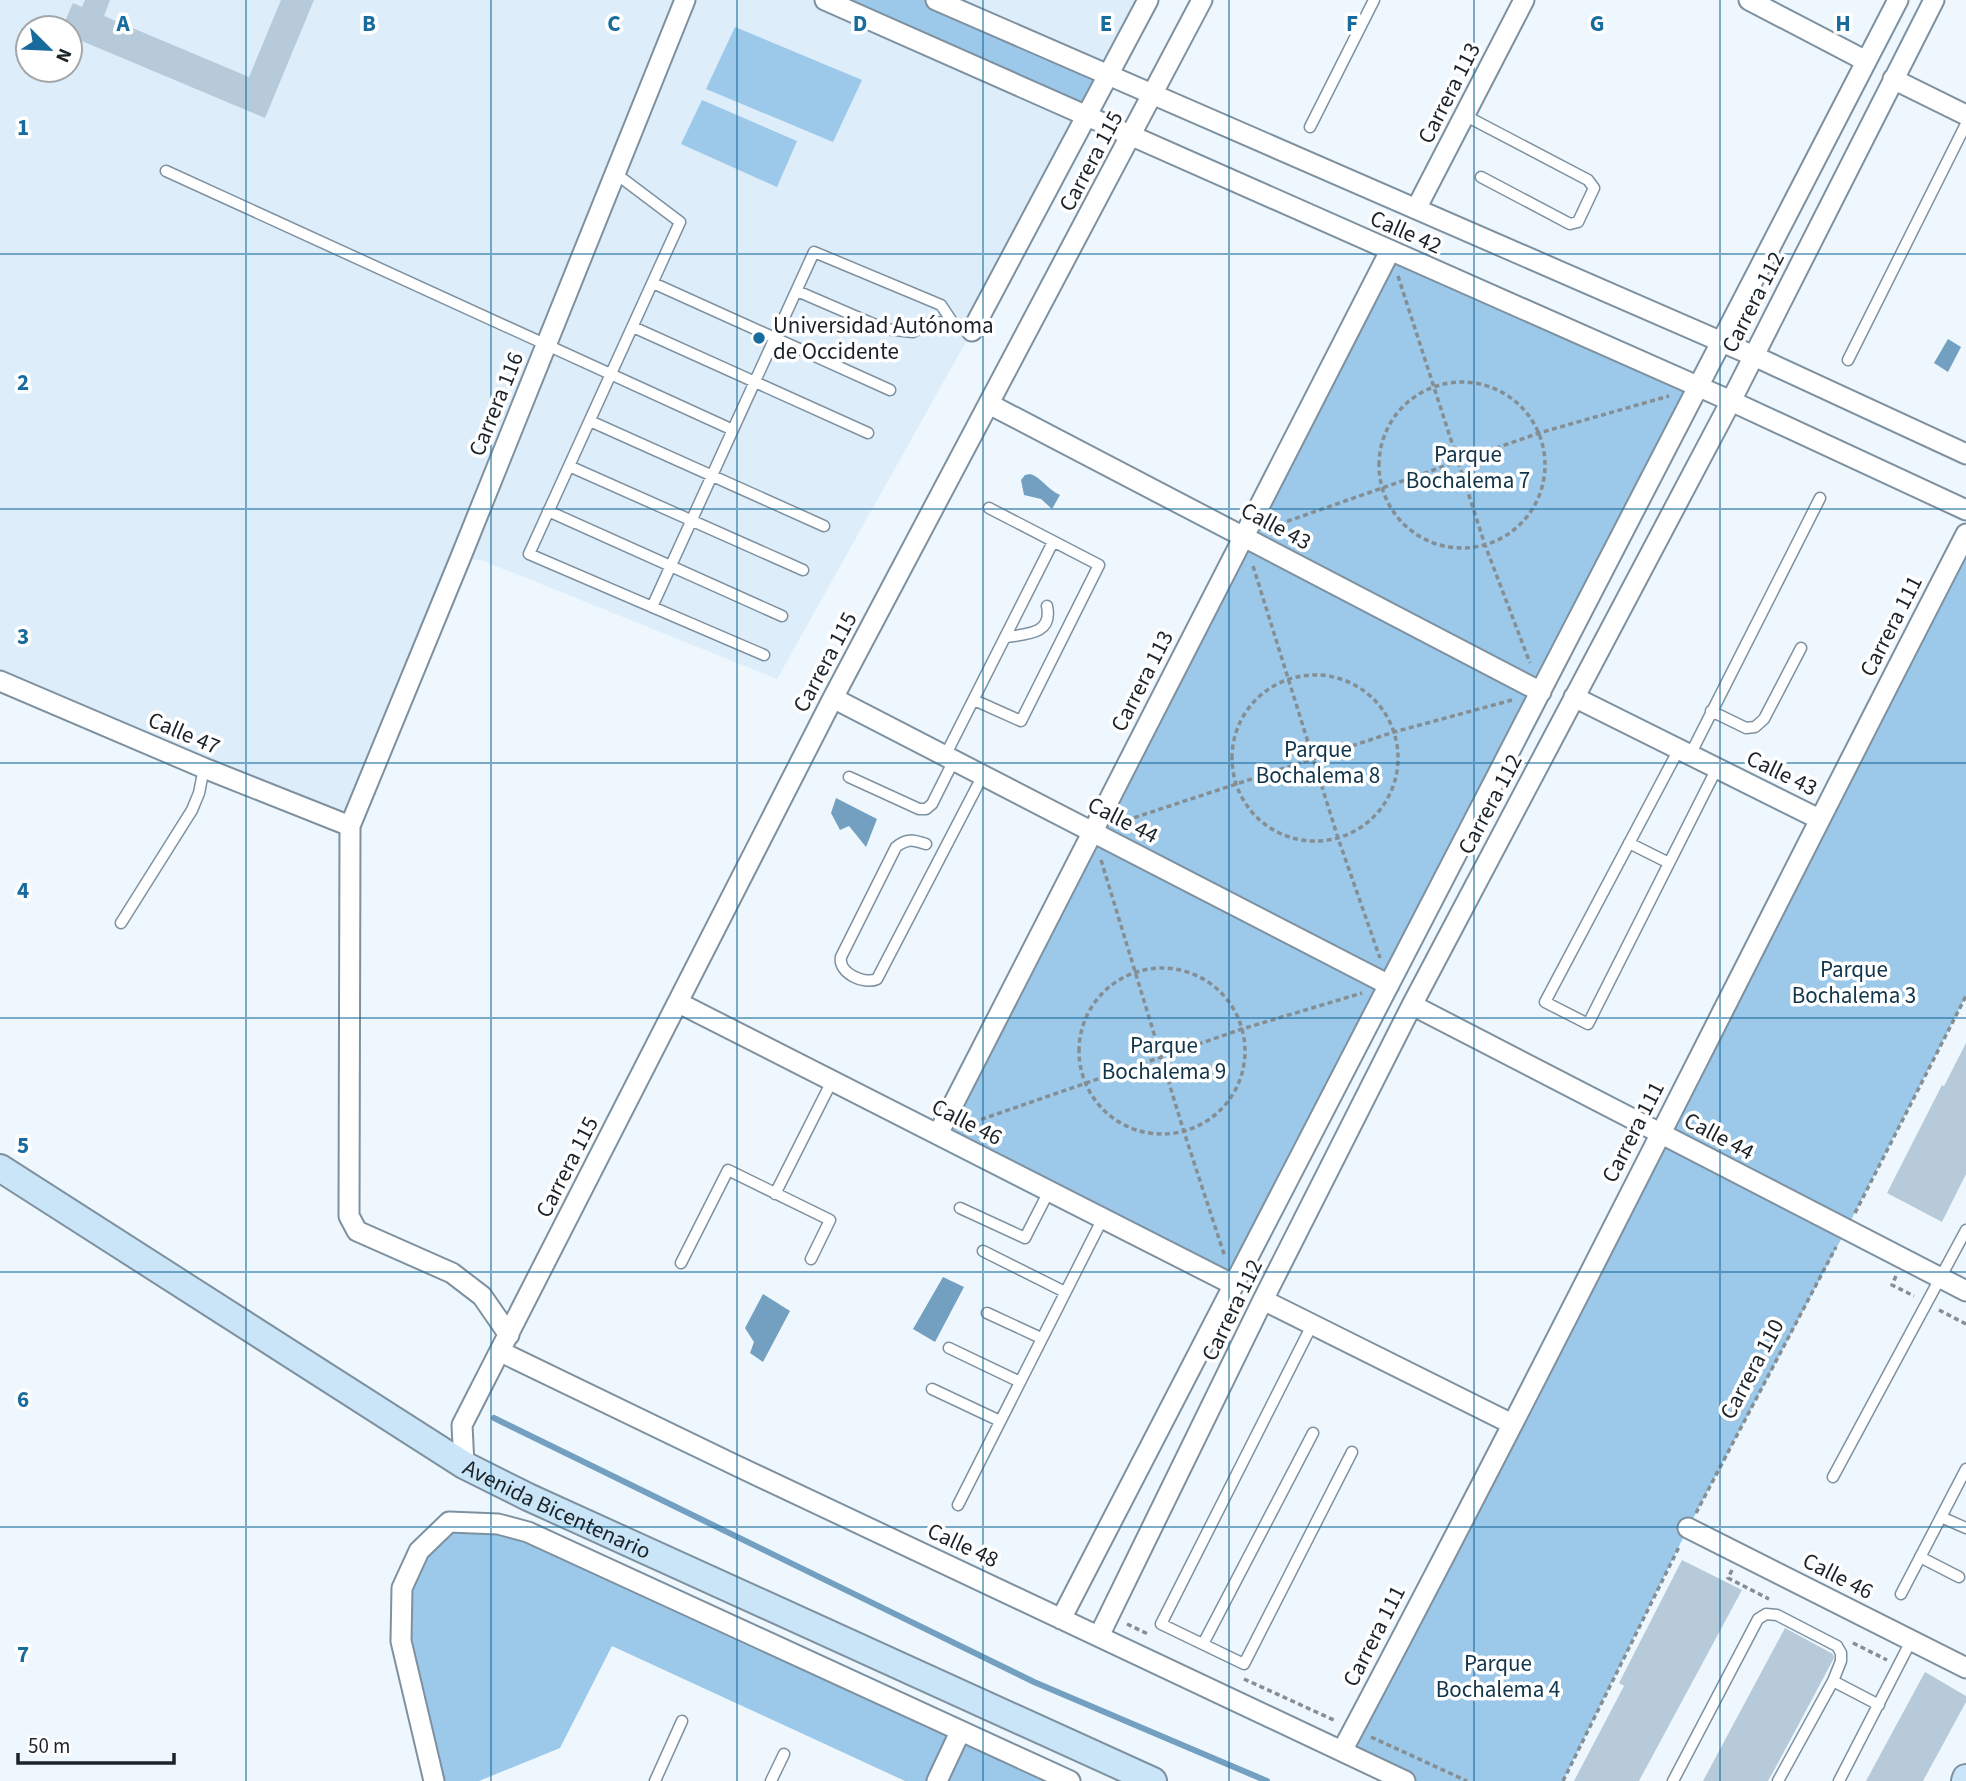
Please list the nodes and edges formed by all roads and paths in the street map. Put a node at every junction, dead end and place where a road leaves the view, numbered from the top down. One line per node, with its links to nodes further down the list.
1 (685, 0): 22 (street, Carrera 116)
2 (825, 0): 17 (street, Calle 42)
3 (936, 0): 12 (street, Calle 42)
4 (1148, 0): 12 (street, Carrera 115)
5 (1202, 0): 14 (street, Carrera 115)
6 (1374, 0): 19 (lane)
7 (1524, 0): 16 (street, Carrera 113)
8 (1749, 0): 11 (street)
9 (1898, 0): 11 (street, Carrera 112)
10 (1934, 0): 13 (street, Carrera 112)
11 (1866, 61): 32 (street, Carrera 112)
12 (1109, 76): 14 (street, Calle 42); 17 (street, Carrera 115)
13 (1893, 79): 15 (street); 34 (street, Carrera 112)
14 (1153, 95): 20 (street, Carrera 115); 24 (street, Calle 42)
15 (1966, 115)
16 (1466, 116): 23 (lane); 24 (street, Carrera 113)
17 (1088, 117): 20 (street, Calle 42); 30 (street, Carrera 115)
18 (1966, 124): 35 (lane)
19 (1310, 127)
20 (1131, 136): 25 (street, Calle 42); 42 (street, Carrera 115)
21 (166, 171): 33 (lane)
22 (615, 173): 26 (lane); 33 (street, Carrera 116)
23 (1481, 177)
24 (1416, 209): 32 (street, Calle 42)
25 (1390, 251): 38 (path); 39 (street, Calle 42); 59 (street, Carrera 113)
26 (653, 283): 29 (lane); 31 (lane)
27 (797, 291): 28 (lane); 28 (lane); 31 (lane)
28 (953, 323): 30 (lane)
29 (633, 327): 36 (lane); 37 (lane)
30 (972, 331)
31 (775, 338): 37 (lane); 40 (lane)
32 (1722, 343): 34 (street, Calle 42); 39 (street, Carrera 112)
33 (547, 344): 36 (lane); 87 (street, Carrera 116)
34 (1754, 356): 41 (street, Carrera 112); 47 (street, Calle 42)
35 (1848, 360)
36 (611, 374): 43 (lane); 44 (lane)
37 (755, 383): 44 (lane); 45 (lane)
38 (1434, 387): 46 (path); 48 (path); 51 (path)
39 (1698, 387): 41 (street, Calle 42); 46 (path); 72 (street, Carrera 112)
40 (890, 390)
41 (1731, 401): 54 (street, Calle 42); 73 (street, Carrera 112)
42 (989, 404): 59 (street, Calle 43); 74 (street, Carrera 115)
43 (590, 421): 49 (lane); 50 (lane)
44 (733, 430): 50 (lane)
45 (868, 433)
46 (1539, 433): 48 (path); 61 (path)
47 (1966, 454)
48 (1458, 461): 51 (path); 61 (path)
49 (569, 466): 55 (lane); 56 (lane)
50 (712, 476): 56 (lane); 57 (lane)
51 (1382, 488): 59 (path); 61 (path)
52 (1820, 498): 76 (lane)
53 (989, 508): 60 (lane)
54 (1966, 510)
55 (548, 512): 62 (lane); 64 (lane)
56 (692, 521): 62 (lane); 63 (lane)
57 (824, 526)
58 (1966, 534): 86 (street, Carrera 111)
59 (1243, 536): 70 (path); 72 (street, Calle 43); 88 (street, Carrera 113)
60 (1054, 542): 67 (lane); 75 (lane)
61 (1485, 545): 72 (path)
62 (671, 566): 64 (lane); 66 (lane)
63 (803, 570)
64 (652, 607): 69 (lane)
65 (1047, 607): 67 (lane)
66 (782, 616)
67 (1007, 637): 75 (lane)
68 (1801, 648): 76 (lane)
69 (764, 655)
70 (1288, 679): 77 (path); 80 (path); 85 (path)
71 (0, 681): 81 (street, Calle 47)
72 (1541, 692): 77 (path); 95 (street, Carrera 112)
73 (1574, 697): 78 (street, Calle 43); 98 (street, Carrera 112)
74 (833, 698): 79 (street, Calle 44); 97 (street, Carrera 115)
75 (974, 701): 79 (lane)
76 (1711, 711): 78 (lane)
77 (1394, 732): 80 (path); 89 (path)
78 (1684, 752): 82 (street, Calle 43); 90 (lane)
79 (949, 758): 83 (street, Calle 44); 84 (lane)
80 (1313, 759): 85 (path); 89 (path)
81 (204, 768): 87 (street, Calle 47); 93 (lane)
82 (1717, 768): 86 (street, Calle 43); 92 (lane)
83 (982, 775): 88 (street, Calle 44); 91 (lane)
84 (849, 776)
85 (1236, 784): 88 (path); 89 (path)
86 (1819, 819): 104 (street, Carrera 111)
87 (350, 826): 127 (street)
88 (1093, 832): 94 (path); 95 (street, Calle 44); 105 (street, Carrera 113)
89 (1338, 838): 95 (path)
90 (1629, 843): 92 (lane); 92 (lane)
91 (926, 844)
92 (1669, 863)
93 (121, 923)
94 (1136, 972): 99 (path); 100 (path); 102 (path)
95 (1389, 985): 99 (path); 118 (street, Carrera 112)
96 (1966, 996): 110 (path)
97 (679, 1003): 101 (street, Calle 46); 127 (street, Carrera 115)
98 (1412, 1005): 104 (street, Calle 44); 121 (street, Carrera 112)
99 (1242, 1029): 100 (path); 103 (path)
100 (1161, 1056): 102 (path); 103 (path)
101 (832, 1080): 105 (street, Calle 46); 108 (lane)
102 (1084, 1082): 103 (path); 105 (path)
103 (1184, 1132): 118 (path)
104 (1661, 1132): 117 (street, Calle 44); 132 (street, Carrera 111)
105 (938, 1134): 107 (street, Calle 46)
106 (0, 1168): 135 (main road, Avenida Bicentenario)
107 (1049, 1191): 109 (lane); 111 (street, Calle 46)
108 (775, 1194): 115 (lane); 116 (lane)
109 (960, 1208)
110 (1854, 1213)
111 (1104, 1218): 118 (street, Calle 46); 120 (lane)
112 (1966, 1230): 117 (lane)
113 (1840, 1241): 140 (path, Carrera 110)
114 (983, 1251): 120 (lane)
115 (811, 1259)
116 (681, 1263)
117 (1940, 1278): 119 (street, Calle 44); 137 (lane)
118 (1234, 1285): 145 (street, Carrera 112)
119 (1966, 1291)
120 (1065, 1292): 126 (lane)
121 (1263, 1300): 125 (street); 146 (street, Carrera 112)
122 (1944, 1312): 124 (path)
123 (987, 1313): 126 (lane)
124 (1966, 1324)
125 (1312, 1325): 132 (street); 148 (lane)
126 (1041, 1338): 129 (lane)
127 (505, 1343): 135 (street, Carrera 115); 145 (street, Calle 48)
128 (949, 1348): 129 (lane)
129 (1020, 1382): 131 (lane)
130 (933, 1389): 131 (lane)
131 (1000, 1421): 138 (lane)
132 (1512, 1424): 153 (street, Carrera 111)
133 (1313, 1433): 148 (lane)
134 (1352, 1452): 148 (lane)
135 (464, 1465): 162 (main road, Avenida Bicentenario)
136 (1965, 1474): 139 (lane)
137 (1833, 1477)
138 (958, 1505)
139 (1941, 1517): 141 (lane); 142 (lane)
140 (1689, 1527): 147 (street, Calle 46); 165 (path, Carrera 110)
141 (1966, 1528)
142 (1920, 1558): 143 (lane); 144 (lane)
143 (1959, 1577)
144 (1901, 1594)
145 (1061, 1619): 146 (street, Calle 48)
146 (1099, 1636): 155 (street, Calle 48)
147 (1911, 1641): 149 (street, Calle 46); 151 (lane)
148 (1203, 1644)
149 (1966, 1668)
150 (1833, 1681): 151 (lane); 166 (lane); 167 (lane)
151 (1879, 1704): 168 (lane)
152 (682, 1721): 158 (lane)
153 (1354, 1729): 155 (street, Carrera 111); 164 (path)
154 (960, 1732): 157 (street); 160 (street); 161 (street)
155 (1342, 1751): 163 (street, Calle 48)
156 (784, 1754): 159 (lane)
157 (434, 1781)
158 (655, 1781)
159 (771, 1781)
160 (937, 1781)
161 (1070, 1781)
162 (1153, 1781)
163 (1405, 1781)
164 (1467, 1781)
165 (1563, 1781)
166 (1673, 1781)
167 (1778, 1781)
168 (1839, 1781)

